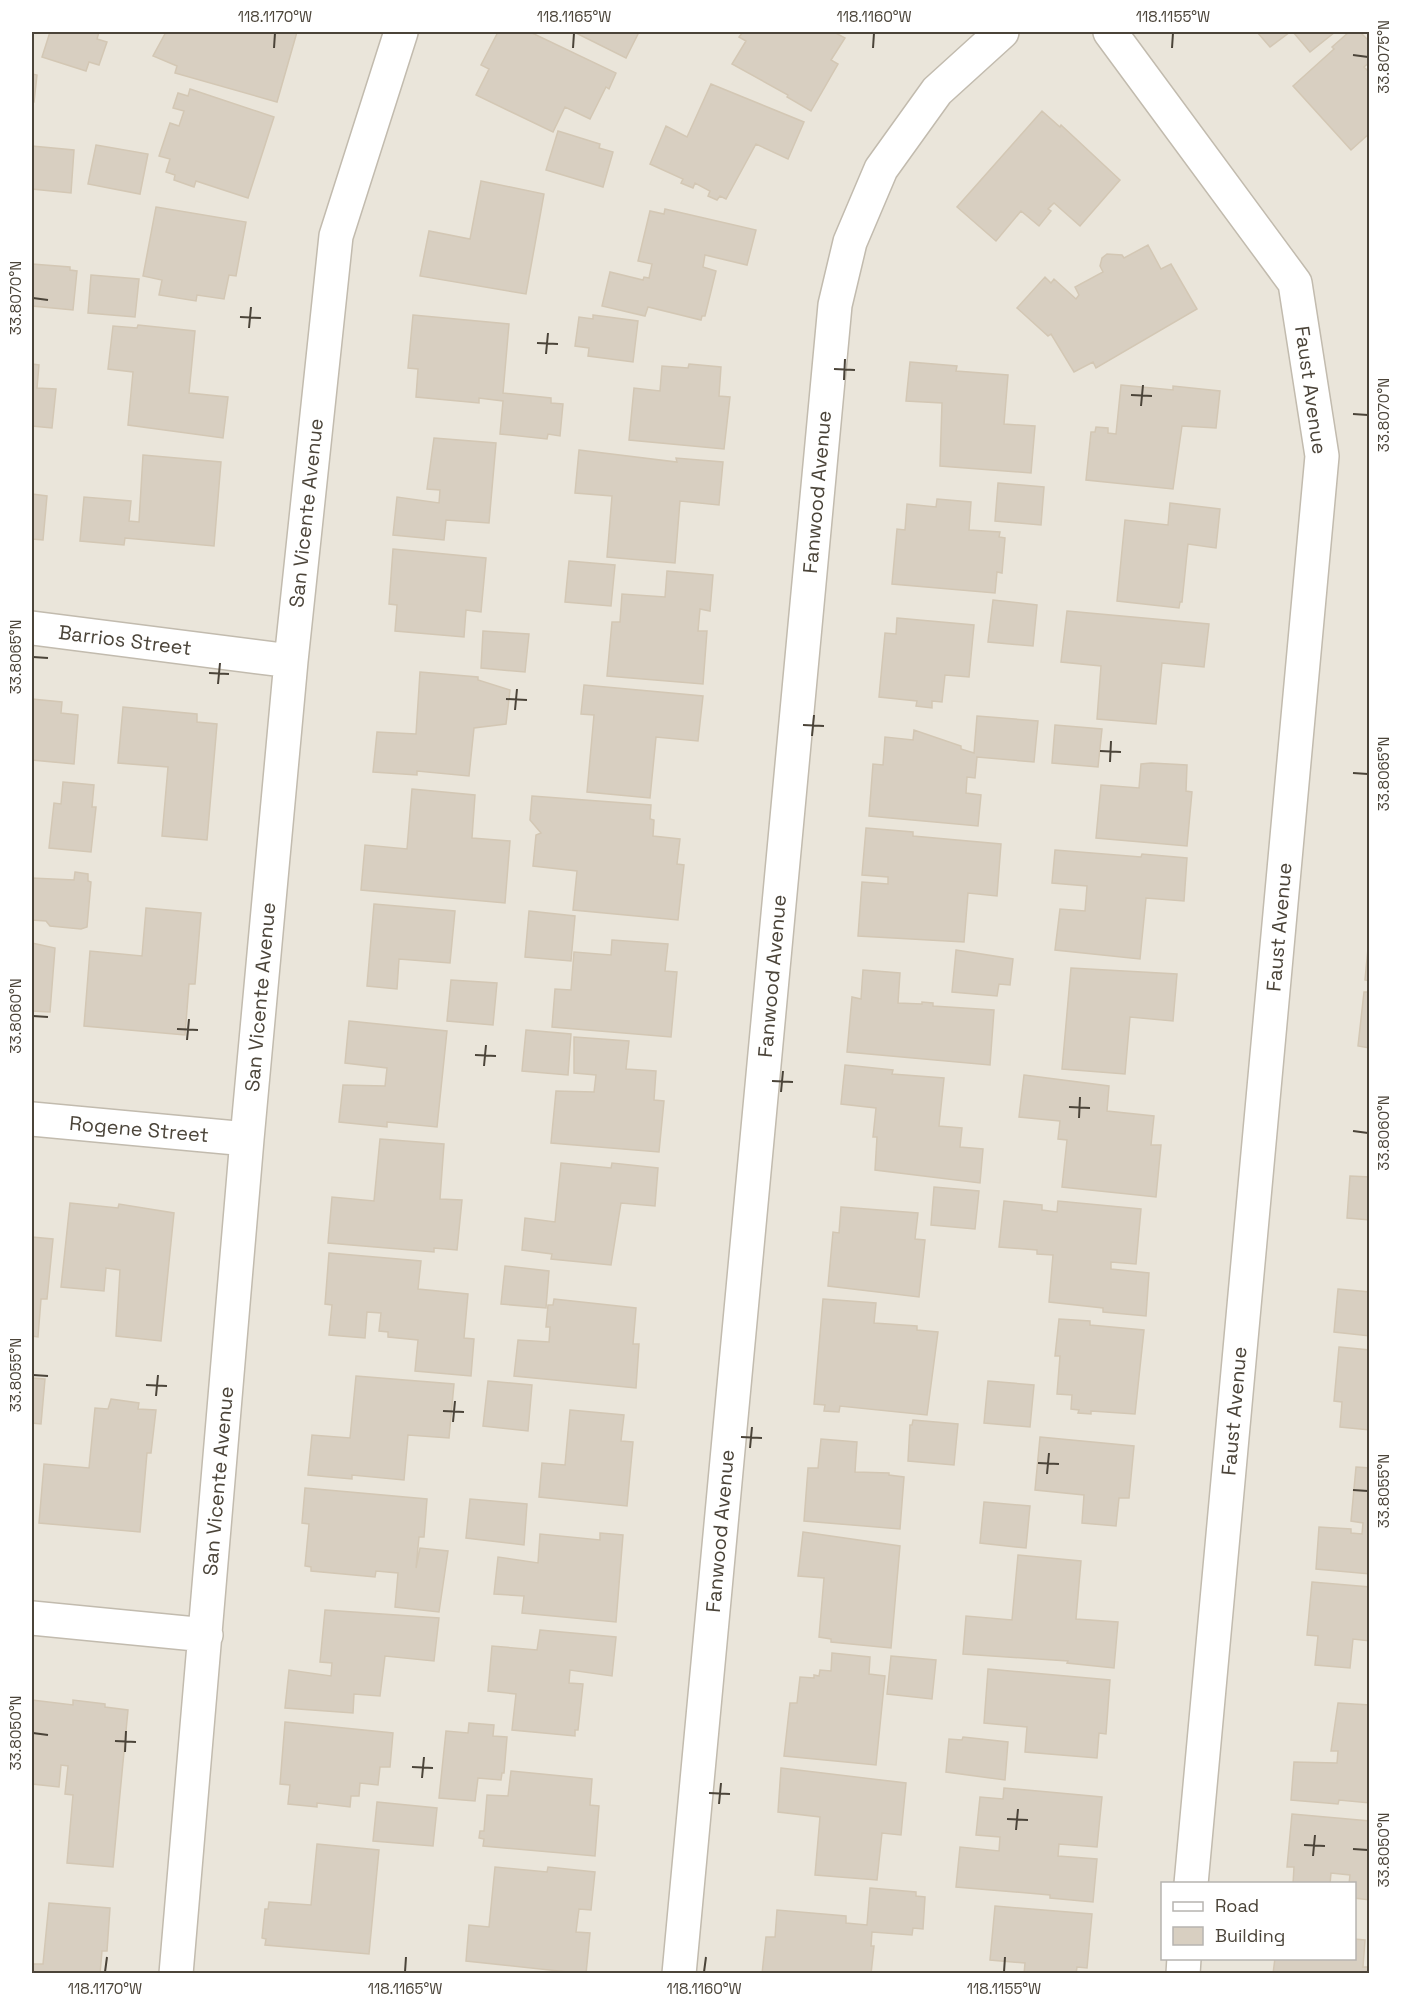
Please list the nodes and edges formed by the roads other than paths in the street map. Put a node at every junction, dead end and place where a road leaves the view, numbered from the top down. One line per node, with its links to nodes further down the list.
1 (402, 32): 5 (street, San Vicente Avenue)
2 (1002, 32): 12 (street, Fanwood Avenue)
3 (1110, 32): 10 (street, Faust Avenue)
4 (32, 628): 5 (street, Barrios Street)
5 (291, 661): 7 (street, San Vicente Avenue)
6 (32, 1119): 7 (street, Rogene Street)
7 (246, 1139): 9 (street, San Vicente Avenue)
8 (32, 1618): 9 (street)
9 (206, 1635): 11 (street, San Vicente Avenue)
10 (1191, 1882)
11 (176, 1974)
12 (679, 1974)

